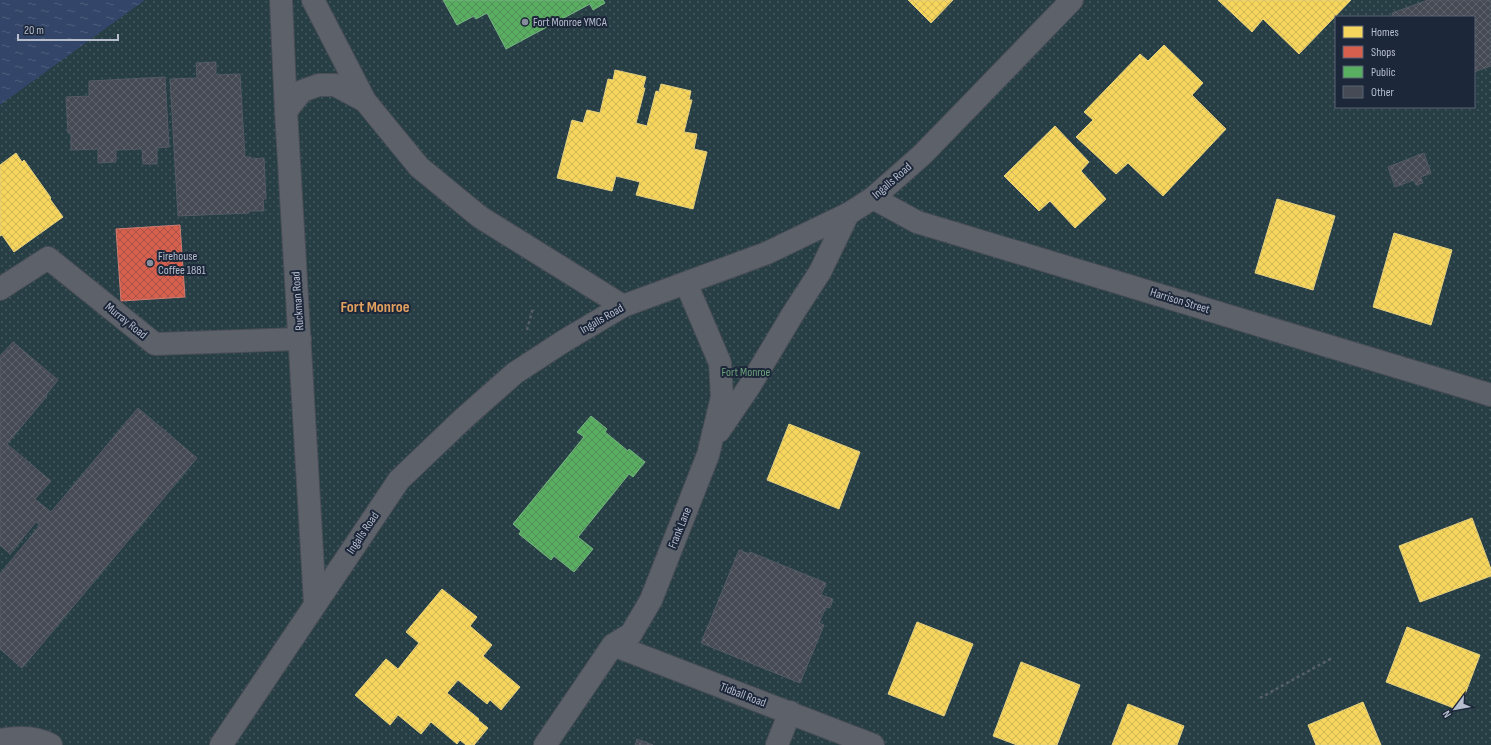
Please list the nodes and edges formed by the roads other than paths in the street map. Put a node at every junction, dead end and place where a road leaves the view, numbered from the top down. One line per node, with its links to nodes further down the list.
1 (281, 0): 5 (street, Ruckman Road)
2 (313, 0): 4 (street)
3 (1072, 0): 6 (street, Ingalls Road)
4 (365, 101): 5 (street); 10 (street)
5 (286, 111): 11 (street, Ruckman Road)
6 (873, 198): 7 (street, Ingalls Road); 12 (street, Harrison Street)
7 (848, 214): 8 (street, Ingalls Road); 13 (street)
8 (686, 283): 10 (street, Ingalls Road); 13 (street, Frank Lane)
9 (0, 289): 11 (street, Murray Road)
10 (623, 306): 14 (street, Ingalls Road)
11 (300, 339): 14 (street, Ruckman Road)
12 (1491, 396)
13 (713, 439): 15 (street, Frank Lane)
14 (315, 603): 19 (street, Ingalls Road)
15 (613, 645): 16 (street, Tidball Road); 20 (street, Frank Lane)
16 (790, 712): 21 (street); 22 (street, Tidball Road)
17 (0, 740): 18 (street)
18 (51, 745)
19 (221, 745)
20 (545, 745)
21 (777, 745)
22 (873, 745)

